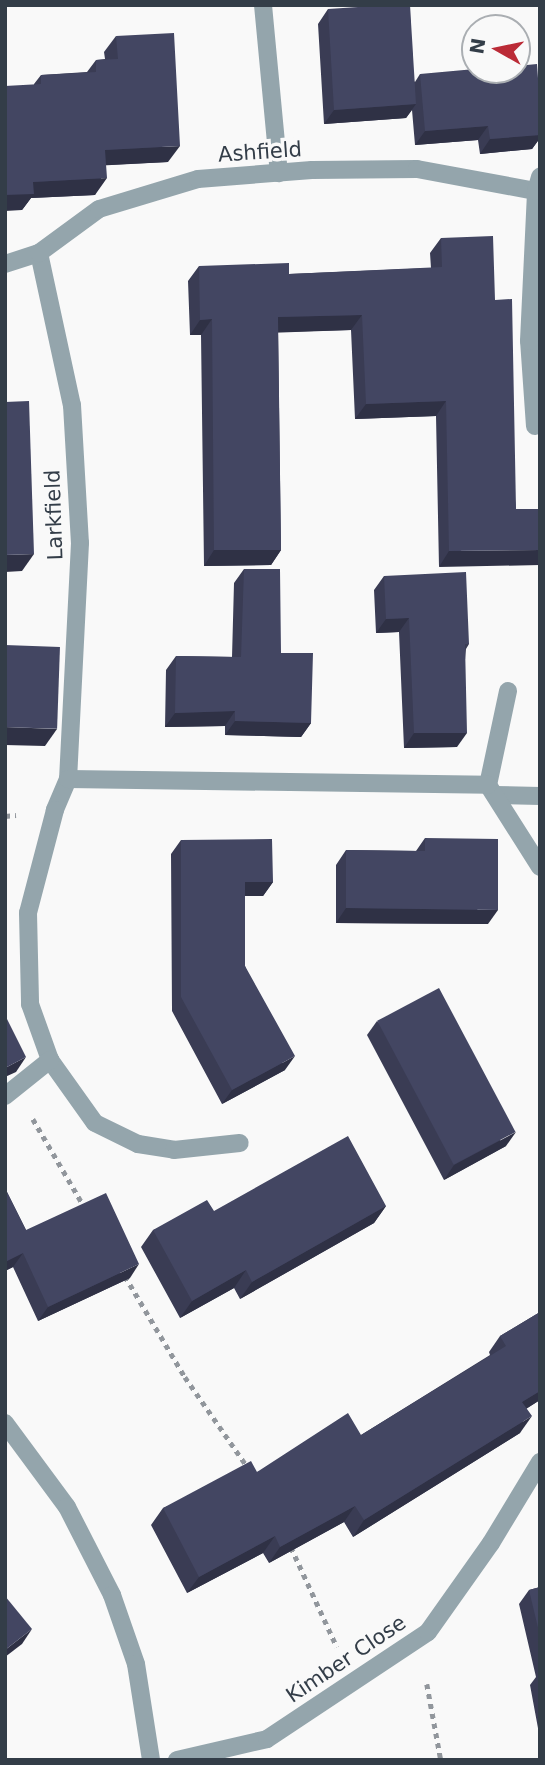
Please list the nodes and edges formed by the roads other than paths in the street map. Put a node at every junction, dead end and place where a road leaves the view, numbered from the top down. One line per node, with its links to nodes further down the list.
1 (263, 5): 2 (street)
2 (279, 173): 3 (street, Ashfield); 4 (street, Ashfield)
3 (538, 184): 6 (street, Ashfield)
4 (39, 253): 5 (street, Ashfield); 8 (street, Larkfield)
5 (5, 264)
6 (535, 426)
7 (508, 691): 9 (street)
8 (68, 779): 9 (street); 12 (street, Larkfield)
9 (491, 790): 10 (street); 11 (street)
10 (540, 796)
11 (540, 867)
12 (50, 1060): 13 (street); 14 (street, Larkfield)
13 (10, 1092)
14 (240, 1143)
15 (8, 1430): 17 (street)
16 (540, 1462): 18 (street, Kimber Close)
17 (151, 1760)
18 (177, 1760)

